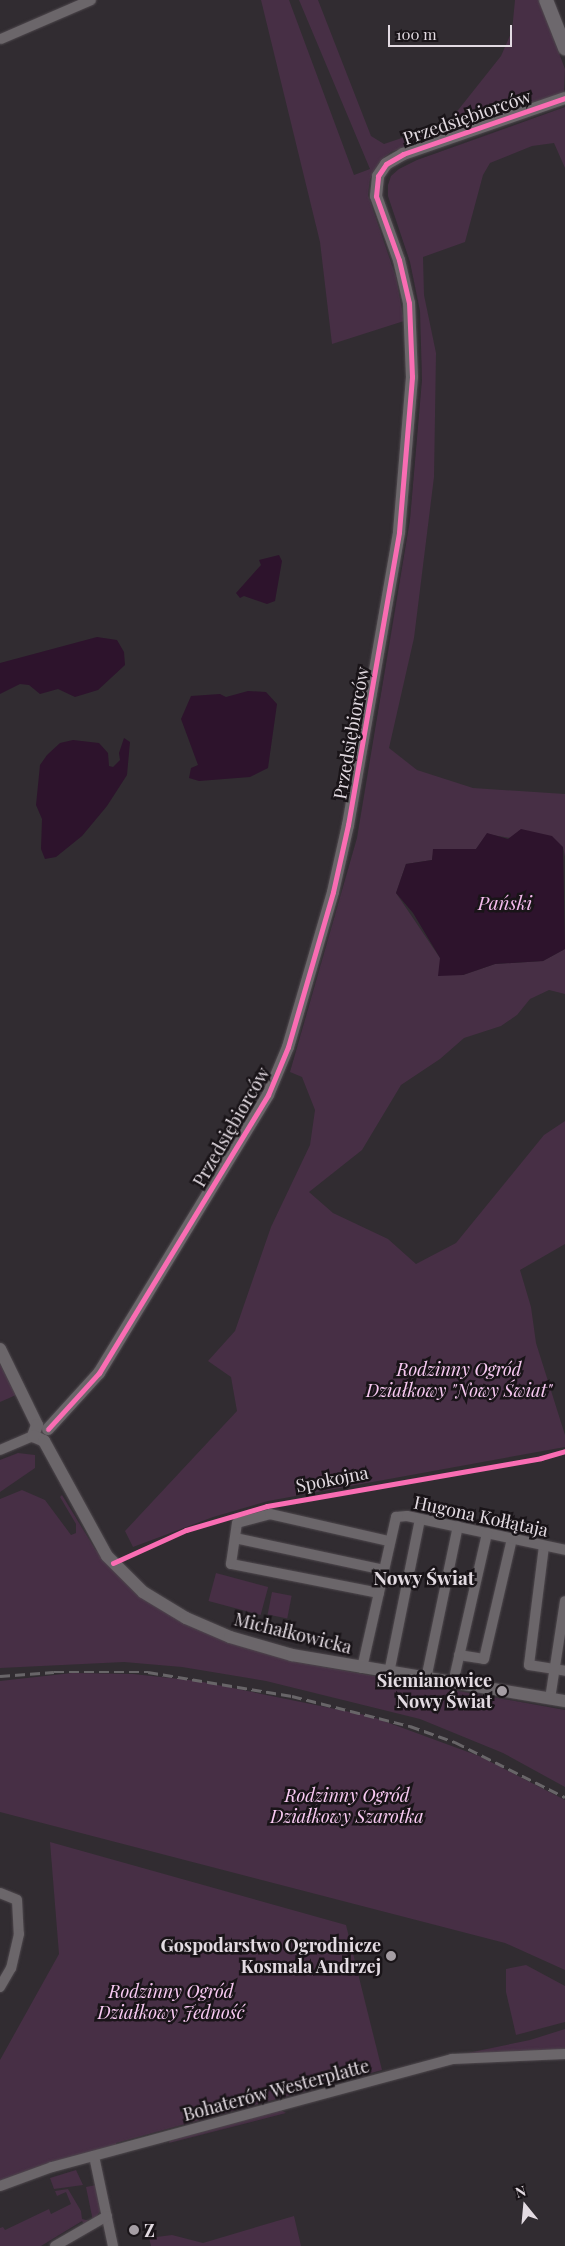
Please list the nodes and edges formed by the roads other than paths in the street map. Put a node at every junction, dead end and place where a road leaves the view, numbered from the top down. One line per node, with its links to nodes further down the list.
1 (91, 0): 3 (street)
2 (546, 0): 4 (main road)
3 (1, 39)
4 (565, 48)
5 (565, 98): 7 (street, Przedsiębiorców)
6 (0, 1349): 7 (street, Michałkowicka)
7 (40, 1433): 8 (street); 21 (street, Michałkowicka)
8 (0, 1450)
9 (420, 1519): 10 (street, Hugona Kołłątaja); 14 (street, Hugona Kołłątaja); 24 (street)
10 (458, 1526): 11 (street, Hugona Kołłątaja); 25 (street)
11 (487, 1533): 13 (street, Hugona Kołłątaja); 20 (street)
12 (235, 1538): 14 (street); 17 (street); 18 (street)
13 (512, 1539): 15 (street, Hugona Kołłątaja); 20 (street)
14 (390, 1541): 17 (street, Hugona Kołłątaja)
15 (544, 1546): 16 (street, Hugona Kołłątaja); 22 (street)
16 (565, 1550)
17 (384, 1570): 18 (street, Hugona Kołłątaja)
18 (380, 1593): 21 (street, Hugona Kołłątaja)
19 (565, 1601): 22 (street)
20 (459, 1656): 26 (street)
21 (362, 1668): 24 (street, Michałkowicka)
22 (554, 1670): 23 (street); 27 (street)
23 (565, 1671)
24 (389, 1673): 25 (street, Michałkowicka)
25 (426, 1679): 26 (street, Michałkowicka)
26 (453, 1682): 27 (street, Michałkowicka)
27 (550, 1698): 28 (street, Michałkowicka)
28 (565, 1701)
29 (0, 1893): 30 (street)
30 (0, 1986)
31 (565, 2054): 32 (street, Bohaterów Westerplatte)
32 (94, 2156): 33 (street, Bohaterów Westerplatte); 34 (street)
33 (0, 2186)
34 (107, 2216): 35 (street); 36 (street)
35 (55, 2246)
36 (113, 2246)

